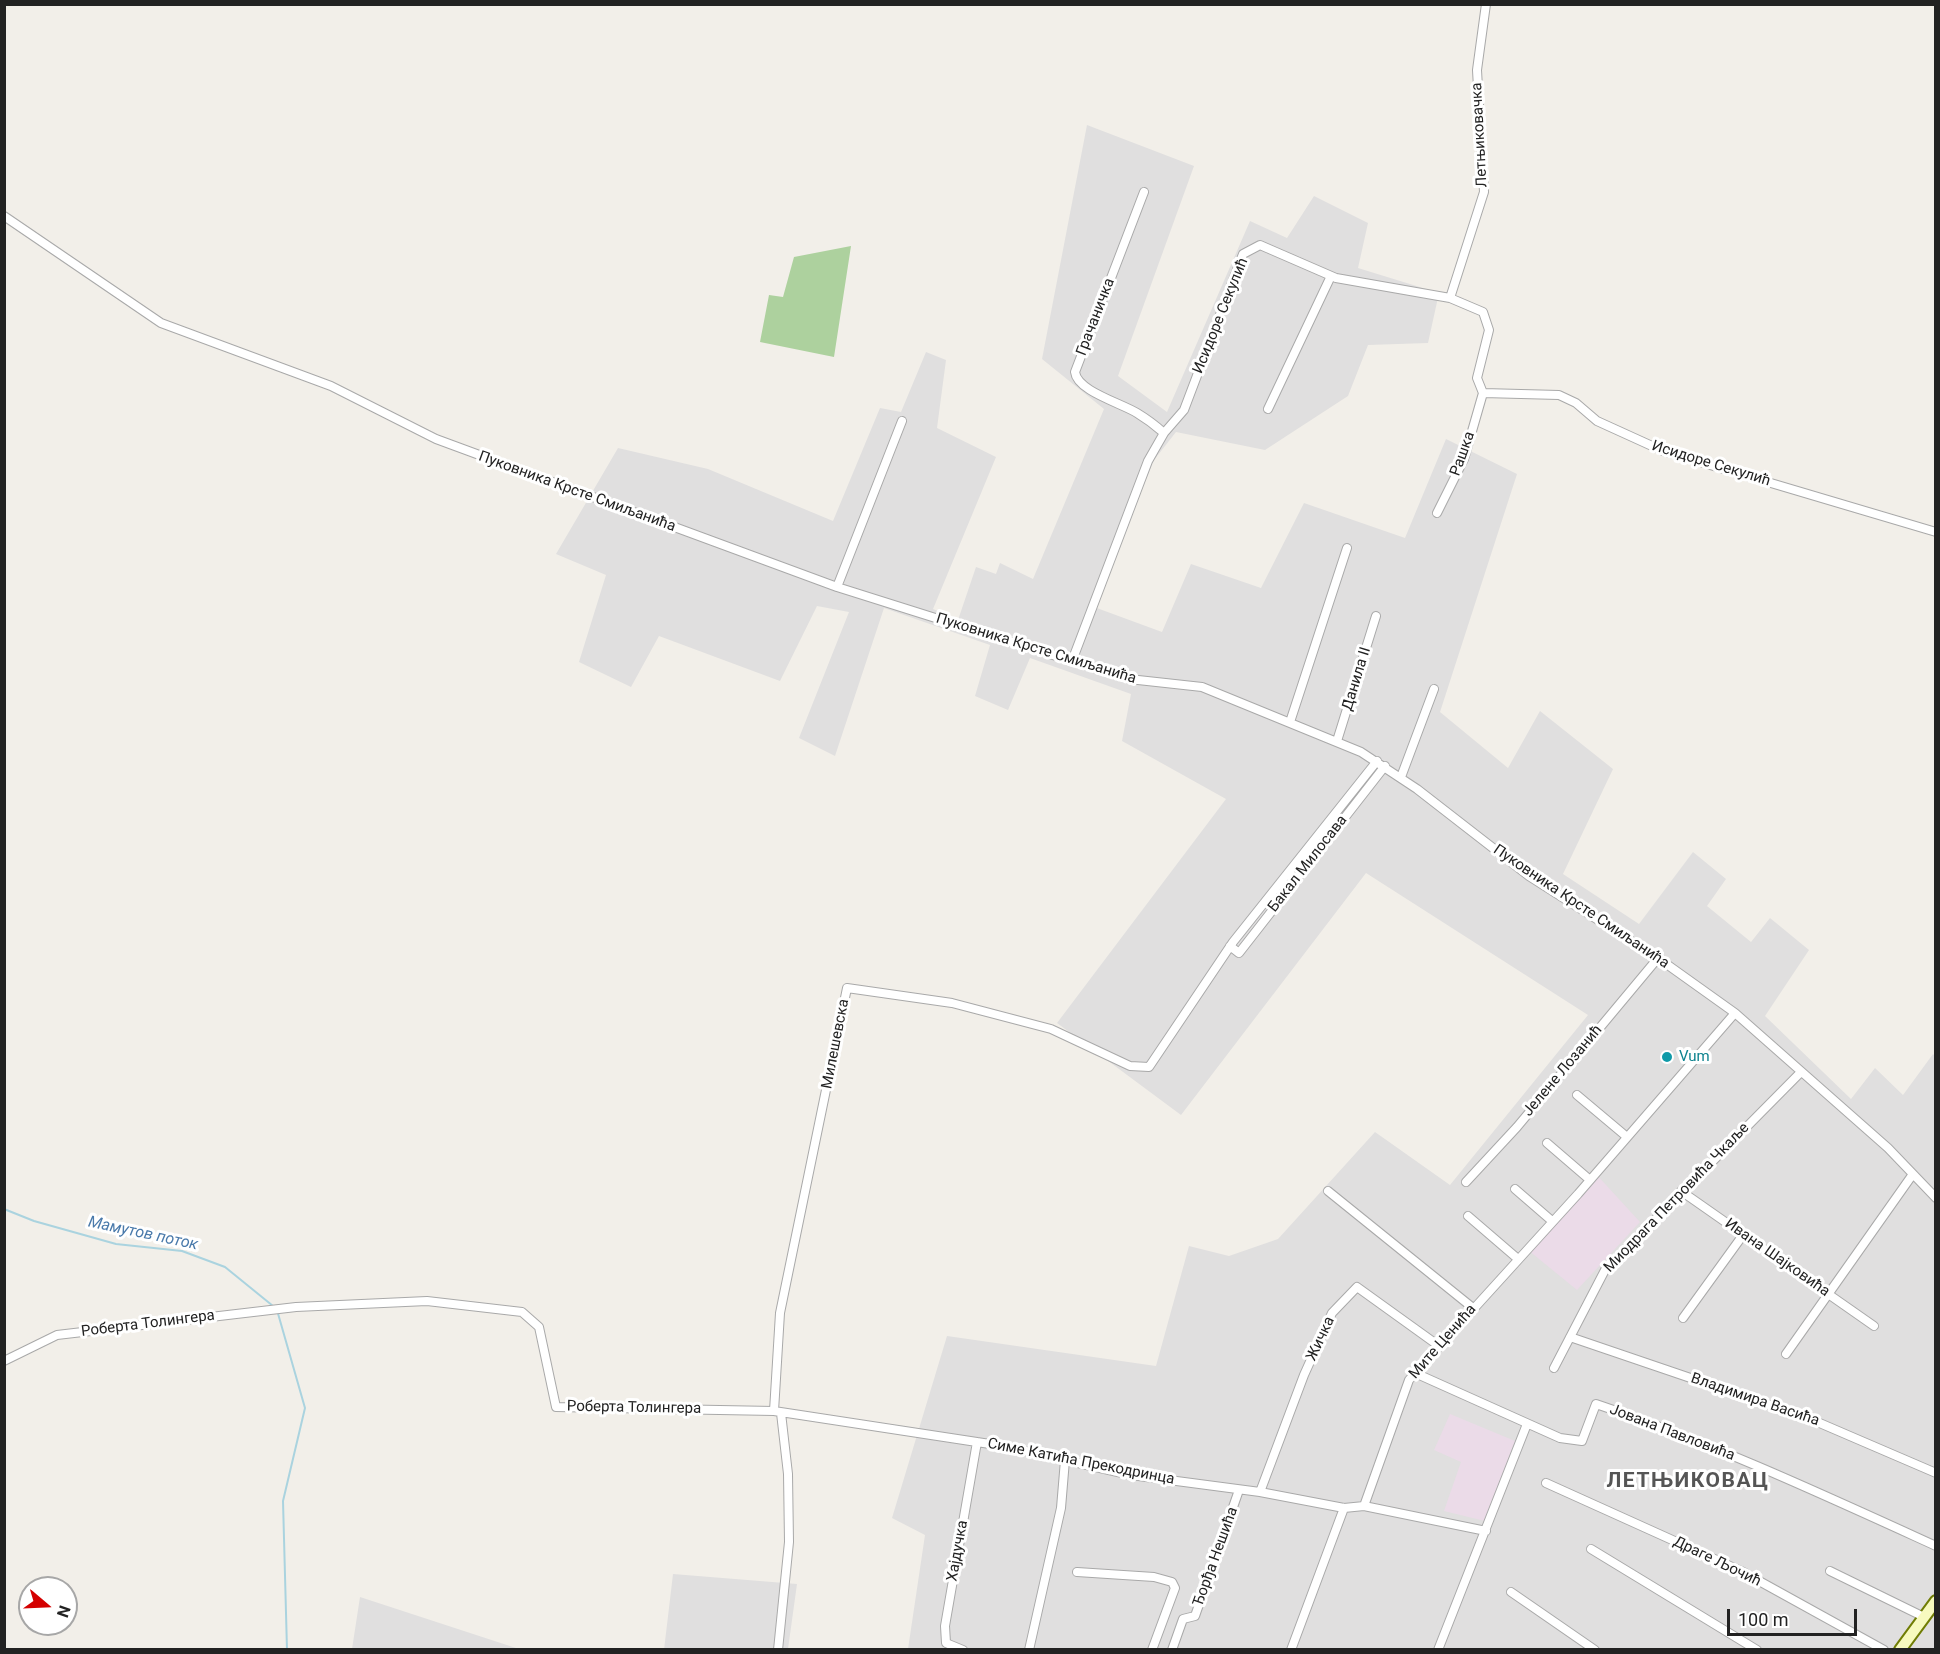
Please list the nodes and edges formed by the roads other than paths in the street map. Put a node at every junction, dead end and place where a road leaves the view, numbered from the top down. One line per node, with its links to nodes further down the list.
1 (1486, 4): 5 (street, Летњиковачка)
2 (1144, 192): 9 (street, Грачаничка)
3 (4, 216): 13 (street, Пуковника Крсте Смиљанића)
4 (1331, 276): 5 (street, Исидоре Секулић); 7 (street); 9 (street, Исидоре Секулић)
5 (1450, 298): 6 (street, Исидоре Секулић)
6 (1483, 393): 10 (street, Рашка); 11 (street, Исидоре Секулић)
7 (1268, 409)
8 (902, 421): 13 (street)
9 (1164, 433): 15 (street, Исидоре Секулић)
10 (1437, 513)
11 (1935, 532)
12 (1347, 548): 17 (street)
13 (837, 587): 15 (street, Пуковника Крсте Смиљанића)
14 (1376, 616): 18 (street, Данила II)
15 (1072, 661): 17 (street, Пуковника Крсте Смиљанића)
16 (1434, 689): 21 (street)
17 (1290, 722): 18 (street, Пуковника Крсте Смиљанића)
18 (1337, 741): 19 (street, Пуковника Крсте Смиљанића)
19 (1377, 761): 20 (street, Пуковника Крсте Смиљанића); 22 (street, Бакал Милосава)
20 (1385, 766): 21 (street, Пуковника Крсте Смиљанића); 22 (street, Бакал Милосава)
21 (1401, 777): 23 (street, Пуковника Крсте Смиљанића)
22 (1230, 946): 25 (street, Бакал Милосава)
23 (1658, 958): 24 (street, Пуковника Крсте Смиљанића); 32 (street, Јелене Лозанић)
24 (1735, 1013): 26 (street, Пуковника Крсте Смиљанића); 28 (street, Мите Ценића)
25 (1149, 1067): 51 (street, Милешевска)
26 (1800, 1072): 30 (street, Пуковника Крсте Смиљанића); 35 (street, Миодрага Петровића Чкаље)
27 (1577, 1095): 28 (street)
28 (1627, 1137): 31 (street, Мите Ценића)
29 (1547, 1143): 31 (street)
30 (1913, 1174): 36 (street, Пуковника Крсте Смиљанића); 41 (street)
31 (1590, 1180): 38 (street, Мите Ценића)
32 (1466, 1182)
33 (1515, 1189): 38 (street)
34 (1328, 1191): 42 (street)
35 (1681, 1191): 39 (street, Ивана Шајковића); 45 (street, Миодрага Петровића Чкаље)
36 (1935, 1198)
37 (1468, 1216): 40 (street)
38 (1552, 1221): 40 (street, Мите Ценића)
39 (1743, 1235): 41 (street, Ивана Шајковића); 43 (street)
40 (1518, 1258): 42 (street, Мите Ценића)
41 (1828, 1294): 44 (street, Ивана Шајковића); 47 (street)
42 (1473, 1308): 46 (street, Мите Ценића)
43 (1683, 1318)
44 (1874, 1326)
45 (1570, 1337): 49 (street, Миодрага Петровића Чкаље); 55 (street, Владимира Васића)
46 (1439, 1346): 50 (street, Мите Ценића); 58 (street, Жичка)
47 (1786, 1354)
48 (4, 1361): 51 (street, Роберта Толингера)
49 (1554, 1368)
50 (1416, 1373): 52 (street); 59 (street, Мите Ценића)
51 (777, 1412): 53 (street, Симе Катића Прекодринца); 70 (street)
52 (1527, 1424): 61 (street); 62 (street, Јована Павловића)
53 (977, 1442): 54 (street, Симе Катића Прекодринца); 71 (street, Хајдучка)
54 (1065, 1460): 57 (street, Симе Катића Прекодринца); 72 (street)
55 (1935, 1473)
56 (1546, 1483): 78 (street, Драге Љочић)
57 (1239, 1490): 58 (street, Симе Катића Прекодринца); 74 (street, Ђорђа Нешића)
58 (1260, 1492): 60 (street, Симе Катића Прекодринца)
59 (1364, 1506): 60 (street, Симе Катића Прекодринца); 61 (street, Симе Катића Прекодринца)
60 (1344, 1508): 75 (street)
61 (1486, 1531): 69 (street)
62 (1935, 1546)
63 (1591, 1549): 77 (street)
64 (1830, 1571): 68 (street)
65 (1077, 1572): 73 (street)
66 (1511, 1592): 76 (street)
67 (1935, 1601): 68 (street)
68 (1924, 1617): 79 (street)
69 (1440, 1648)
70 (778, 1650)
71 (963, 1650)
72 (1029, 1650)
73 (1152, 1650)
74 (1172, 1650)
75 (1291, 1650)
76 (1595, 1650)
77 (1757, 1650)
78 (1884, 1650)
79 (1900, 1650)

